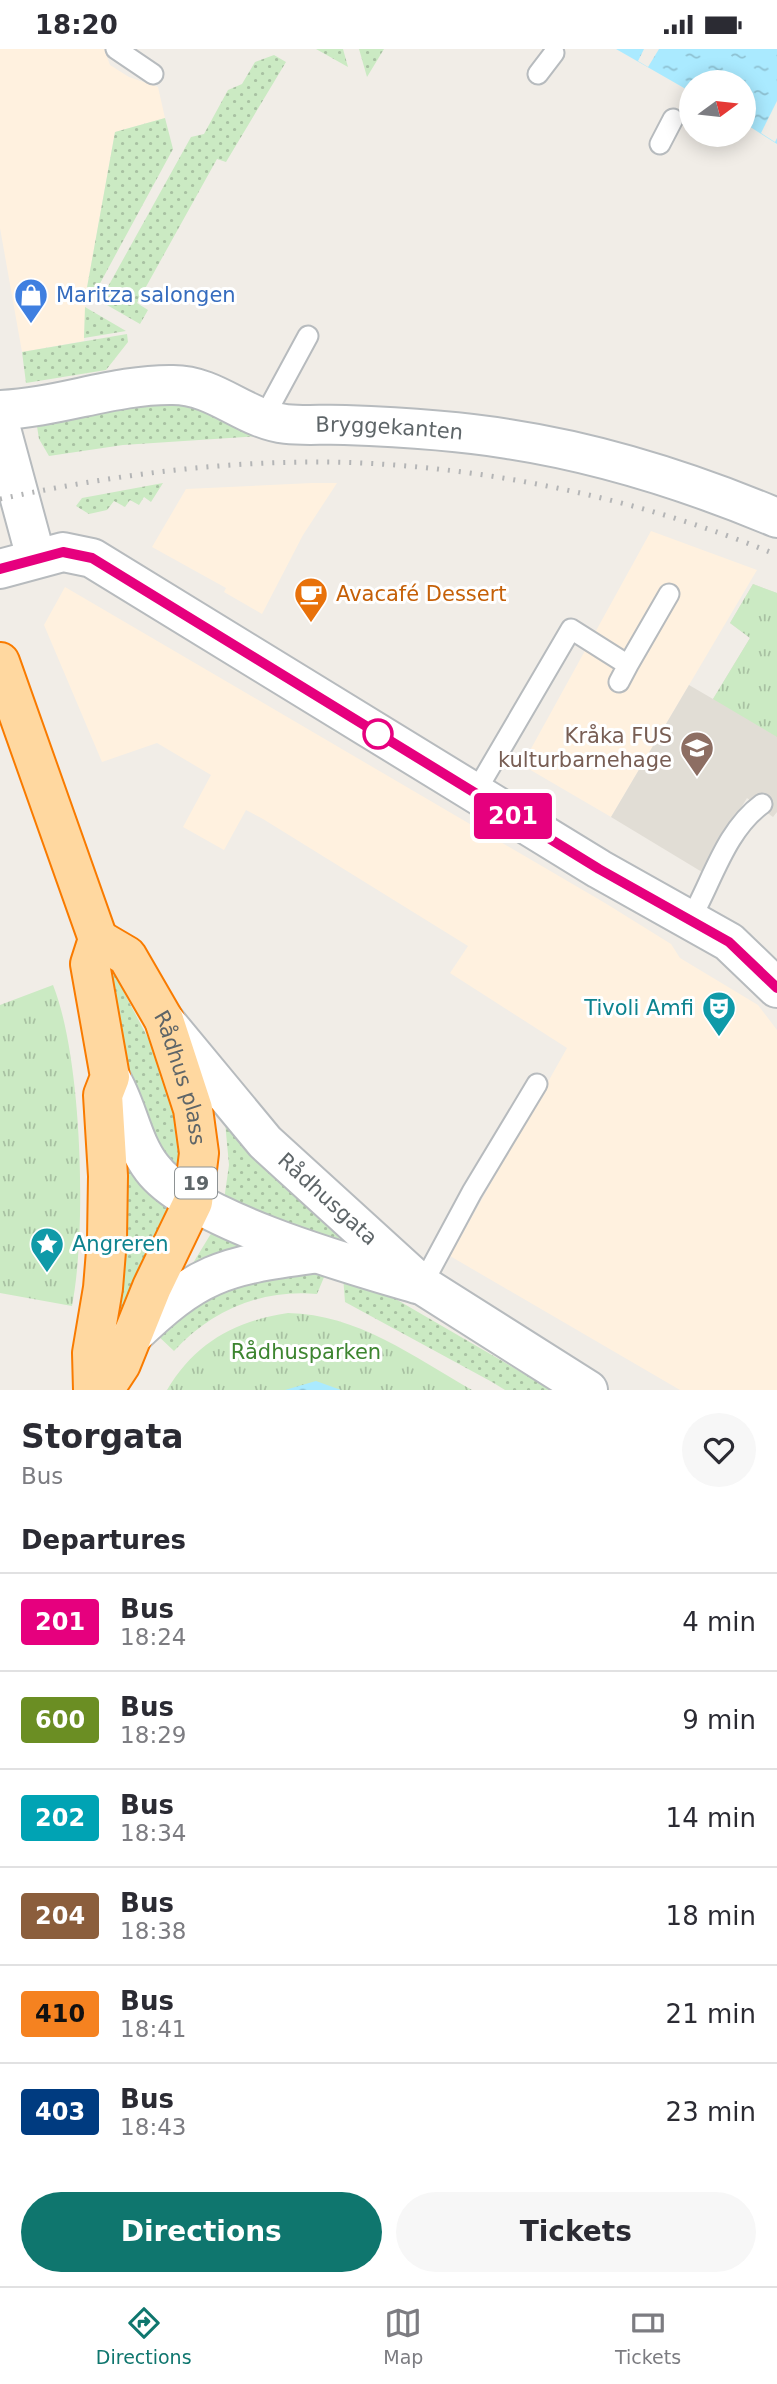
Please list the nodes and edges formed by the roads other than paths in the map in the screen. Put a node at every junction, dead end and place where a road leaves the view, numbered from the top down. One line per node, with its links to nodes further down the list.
1 (116, 49): 3 (lane)
2 (554, 53): 4 (lane)
3 (153, 74)
4 (538, 74)
5 (673, 119): 6 (lane)
6 (660, 144)
7 (308, 336): 9 (lane)
8 (0, 410): 9 (street, Bryggekanten)
9 (263, 419): 11 (street, Bryggekanten)
10 (0, 425): 12 (street)
11 (777, 518)
12 (36, 558): 13 (street); 16 (street)
13 (0, 569)
14 (669, 594): 16 (lane)
15 (0, 661): 19 (highway)
16 (475, 793): 18 (street)
17 (762, 804): 18 (lane)
18 (690, 920): 20 (street)
19 (98, 939): 21 (highway, Rådhus plass / 19); 22 (highway)
20 (777, 988)
21 (164, 1020): 24 (highway, Rådhus plass / 19); 26 (street, Rådhusgata)
22 (110, 1077): 24 (street, Rådhusgata); 28 (highway)
23 (537, 1084): 26 (lane)
24 (193, 1202): 25 (street, Rådhusgata); 27 (highway, Rådhus plass / 19)
25 (314, 1253): 26 (street, Rådhusgata); 27 (street, Rådhusgata)
26 (422, 1285): 30 (street)
27 (131, 1337): 29 (highway, Rådhus plass / 19)
28 (93, 1390)
29 (104, 1390)
30 (589, 1390)

